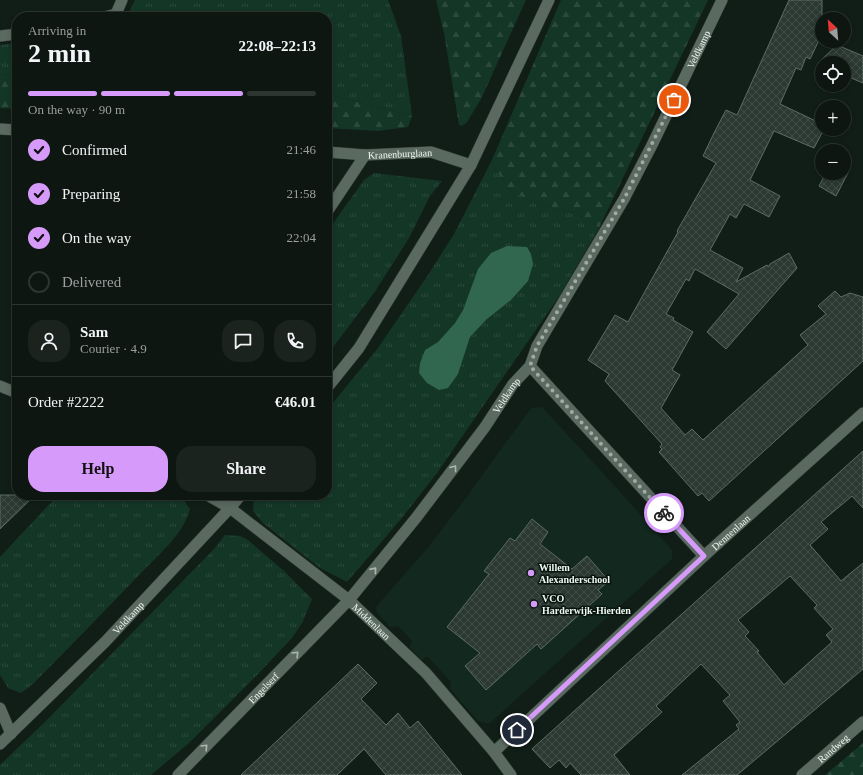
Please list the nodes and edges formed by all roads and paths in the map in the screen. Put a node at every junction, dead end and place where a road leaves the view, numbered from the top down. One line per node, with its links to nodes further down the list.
1 (122, 0): 4 (street)
2 (549, 0): 11 (street)
3 (722, 0): 13 (street, Veldkamp)
4 (119, 12)
5 (12, 35): 6 (street)
6 (0, 36)
7 (0, 129): 8 (street)
8 (12, 130)
9 (332, 152): 10 (street, Kranenburglaan)
10 (365, 155): 11 (street, Kranenburglaan); 12 (street)
11 (471, 165): 14 (street)
12 (332, 204)
13 (530, 366): 21 (street); 22 (street, Veldkamp, one-way to 13)
14 (332, 382)
15 (0, 386): 16 (street)
16 (12, 391)
17 (863, 413): 21 (street, Dennenlaan)
18 (216, 500): 20 (street, Middenlaan)
19 (237, 500): 20 (street, Veldkamp)
20 (230, 508): 22 (street, Middenlaan); 25 (street, Veldkamp)
21 (704, 556): 27 (street, Dennenlaan)
22 (349, 600): 27 (street, Middenlaan); 28 (street, Engelserf, one-way to 22)
23 (0, 708): 25 (street)
24 (863, 722): 30 (street, Randweg)
25 (11, 734): 26 (street)
26 (0, 744)
27 (494, 752): 29 (street, Middenlaan)
28 (178, 775)
29 (510, 775)
30 (802, 775)

